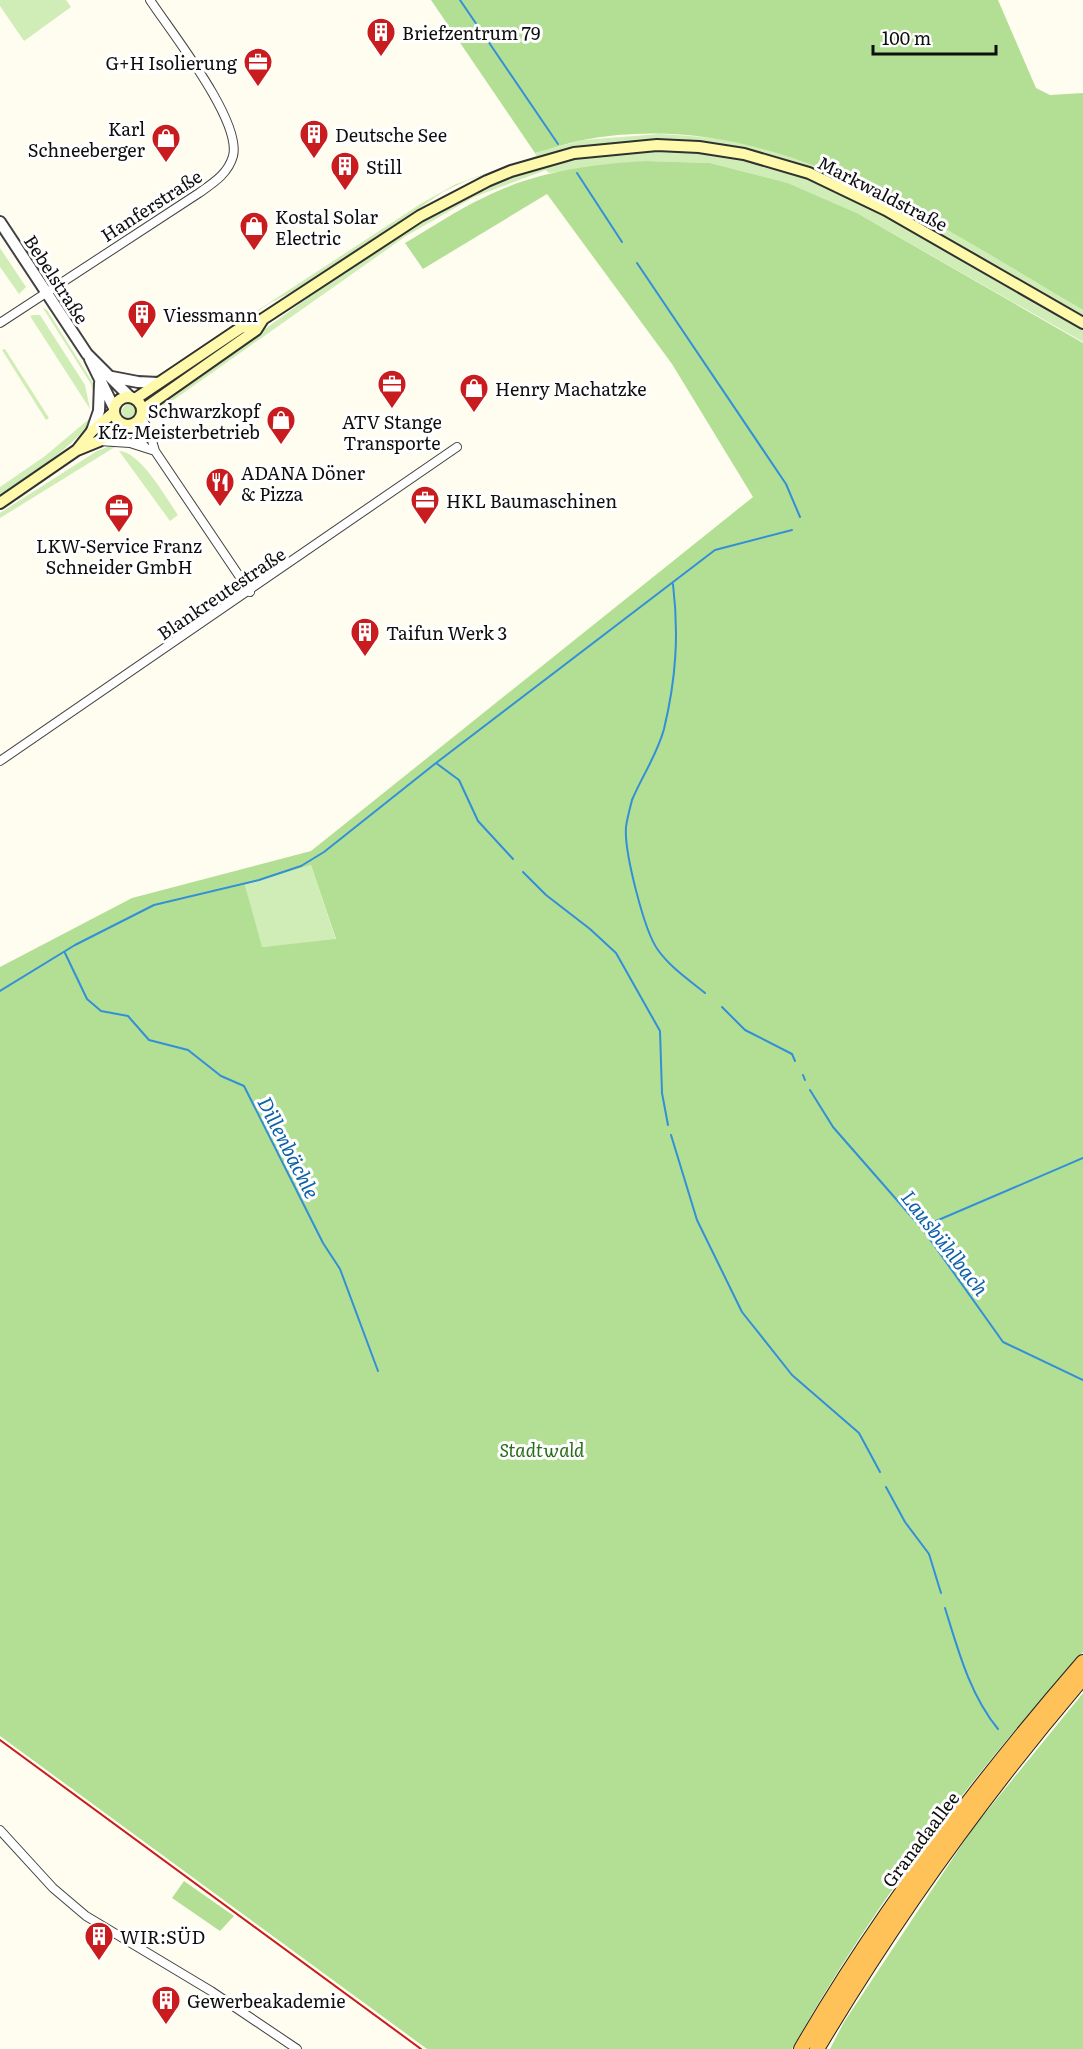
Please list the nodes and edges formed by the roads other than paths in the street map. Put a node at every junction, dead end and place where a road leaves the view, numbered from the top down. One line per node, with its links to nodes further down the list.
1 (150, 0): 3 (street, Hanferstraße)
2 (0, 222): 3 (street, Bebelstraße)
3 (46, 291): 5 (street, Hanferstraße); 7 (street, Bebelstraße)
4 (262, 319): 6 (main road, Markwaldstraße); 10 (main road, Markwaldstraße); 13 (main road, Markwaldstraße)
5 (0, 323)
6 (1083, 323)
7 (87, 354): 8 (street, Bebelstraße); 9 (street, Bebelstraße)
8 (112, 377): 10 (street); 11 (street, Bebelstraße)
9 (100, 382): 12 (street, Bebelstraße); 15 (street)
10 (158, 383): 11 (main road, Markwaldstraße)
11 (132, 398): 12 (main road, Markwaldstraße); 13 (main road)
12 (114, 410): 14 (main road); 15 (main road)
13 (141, 414): 14 (main road, Markwaldstraße); 19 (street)
14 (125, 425): 16 (main road); 19 (street)
15 (92, 431): 18 (main road)
16 (99, 441): 18 (main road); 19 (street)
17 (457, 447): 21 (street, Blankreutestraße)
18 (77, 450): 20 (main road)
19 (151, 450): 21 (street)
20 (0, 503)
21 (250, 592): 22 (street, Blankreutestraße)
22 (0, 761)
23 (1083, 1662): 27 (highway, Granadaallee)
24 (1083, 1678): 28 (highway, Granadaallee)
25 (0, 1830): 26 (street)
26 (297, 2049)
27 (801, 2049)
28 (817, 2049)

